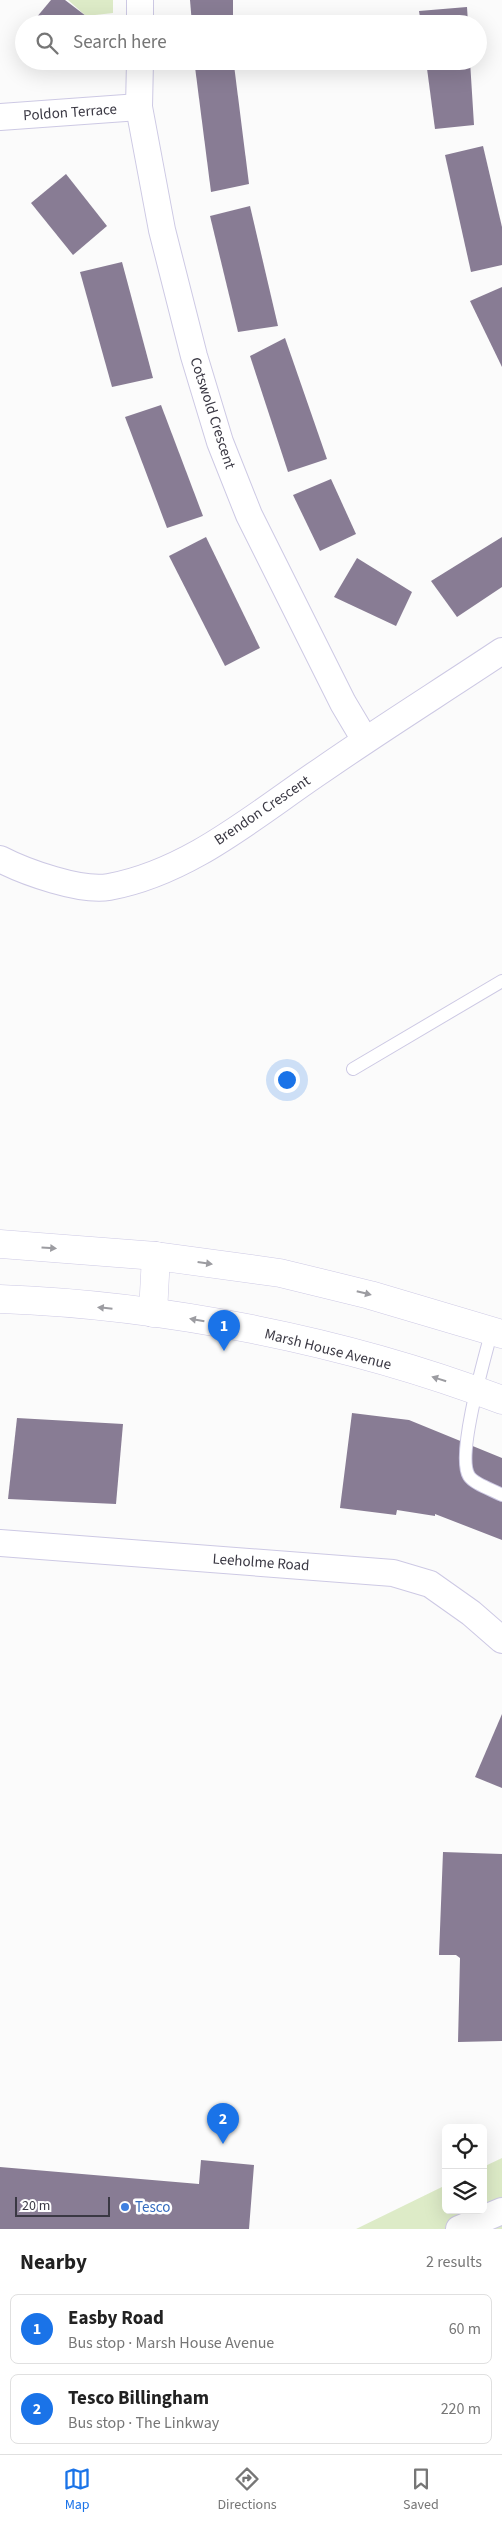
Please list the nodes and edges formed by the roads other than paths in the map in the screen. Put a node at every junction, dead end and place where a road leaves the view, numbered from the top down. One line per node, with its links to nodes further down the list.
1 (140, 0): 2 (street)
2 (140, 15)
3 (140, 70): 4 (street, Cotswold Crescent)
4 (139, 107): 5 (street, Poldon Terrace); 7 (street, Cotswold Crescent)
5 (0, 117)
6 (502, 652): 7 (street, Brendon Crescent)
7 (365, 740): 8 (street, Brendon Crescent)
8 (0, 859)
9 (502, 981): 10 (lane)
10 (353, 1069)
11 (0, 1244): 12 (street, one-way to 12)
12 (156, 1256): 14 (street); 15 (street, one-way to 15)
13 (0, 1299): 14 (street, Marsh House Avenue, one-way to 13)
14 (154, 1313): 16 (street, Marsh House Avenue, one-way to 14)
15 (497, 1332): 16 (lane)
16 (476, 1390): 17 (street, Marsh House Avenue); 18 (lane)
17 (502, 1400)
18 (502, 1495)
19 (0, 1542): 20 (street, Leeholme Road)
20 (502, 1640)
21 (502, 2211): 22 (street)
22 (459, 2229)

